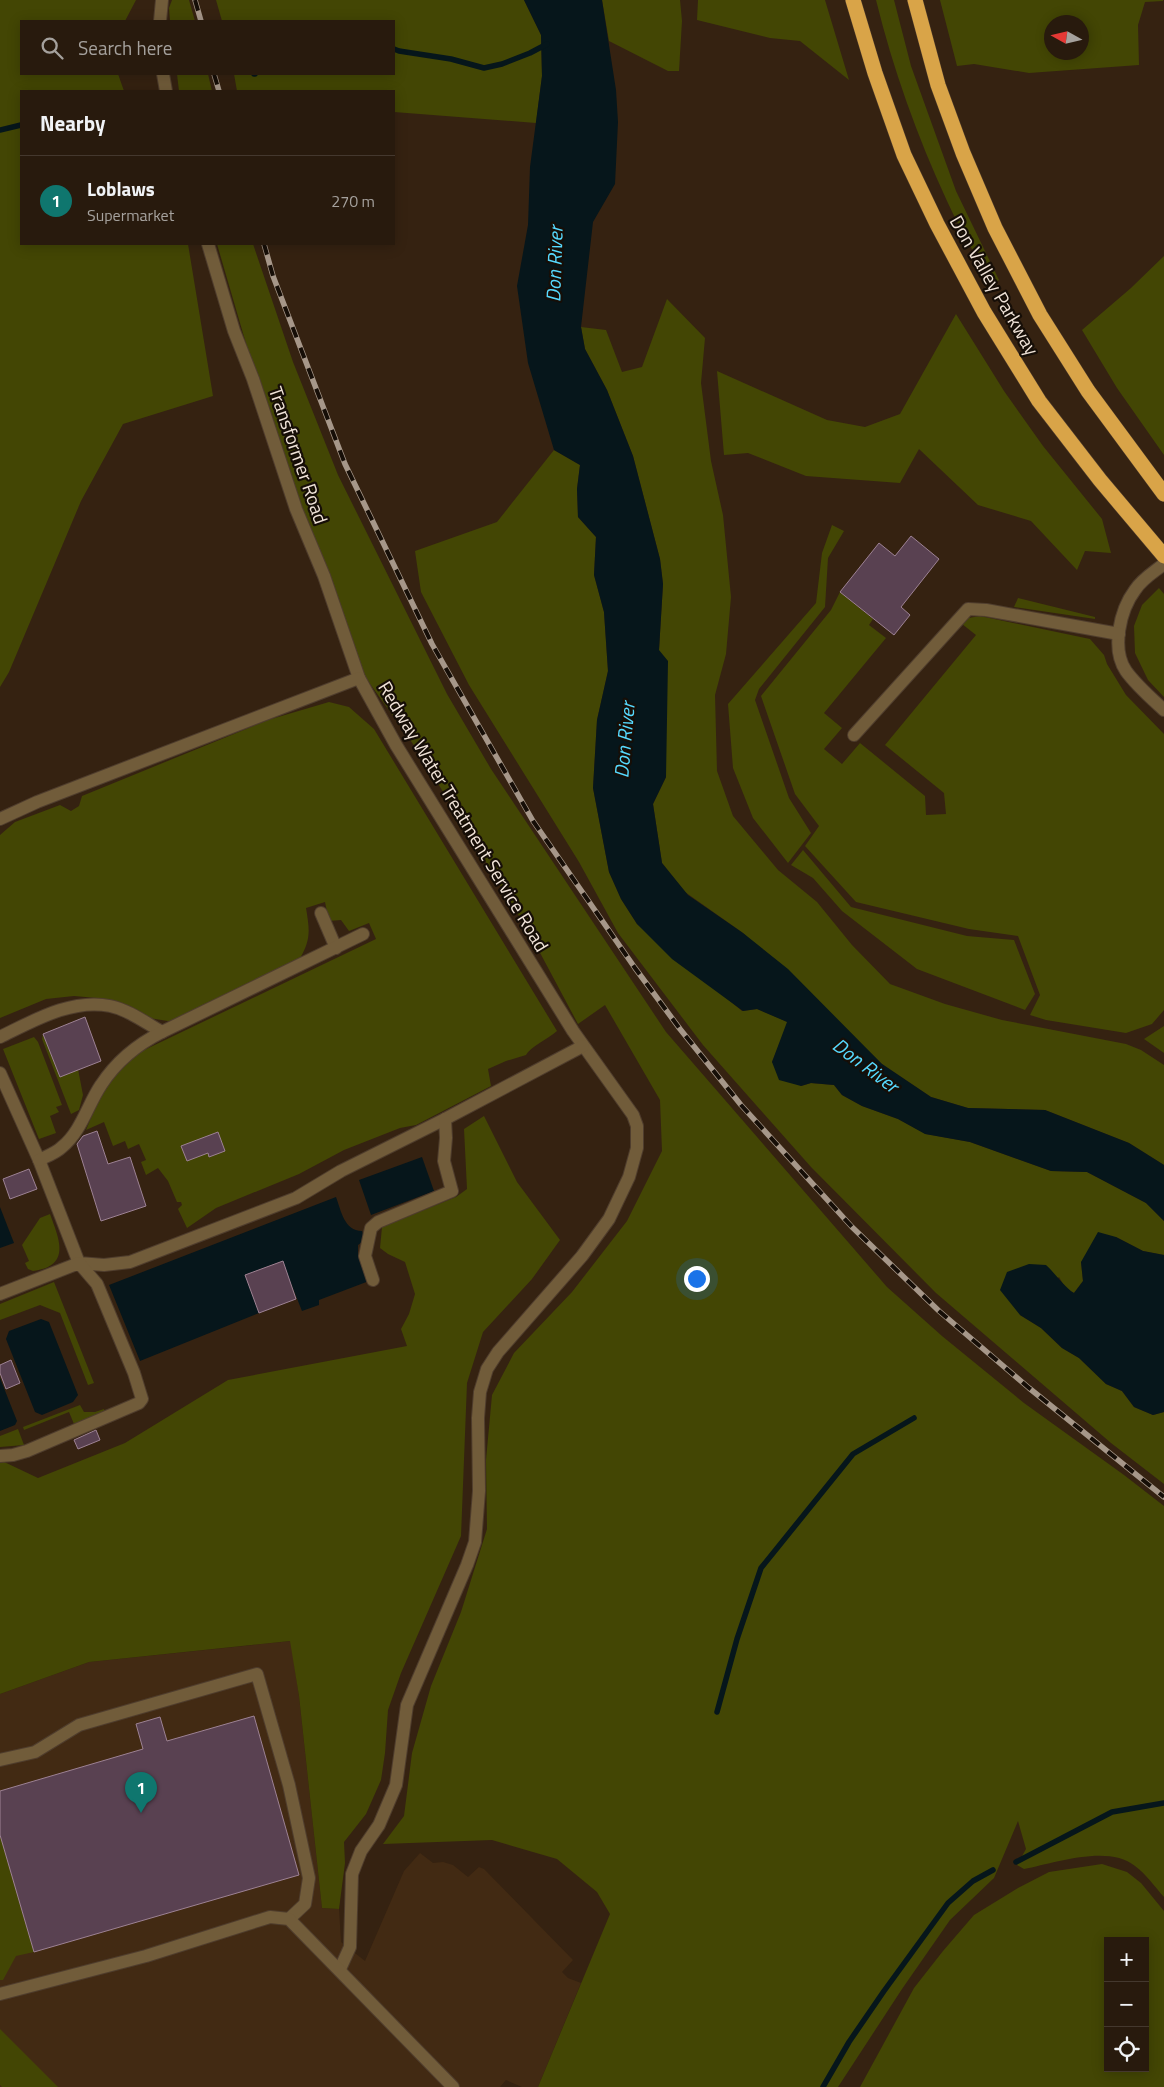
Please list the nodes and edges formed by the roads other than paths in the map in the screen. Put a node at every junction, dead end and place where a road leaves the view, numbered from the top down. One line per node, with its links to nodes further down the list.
1 (162, 0): 4 (street)
2 (853, 0): 9 (highway, Don Valley Parkway)
3 (915, 0): 8 (highway, Don Valley Parkway)
4 (160, 20)
5 (163, 75): 6 (street)
6 (166, 90)
7 (208, 245): 12 (street, Transformer Road)
8 (1164, 494)
9 (1164, 556)
10 (1164, 564): 11 (street)
11 (1119, 634): 13 (street); 14 (street)
12 (359, 678): 15 (street, Redway Water Treatment Service Road); 21 (street, Redway Water Treatment Service Road)
13 (1164, 710)
14 (854, 735)
15 (0, 819)
16 (321, 913): 18 (street)
17 (362, 934): 18 (street)
18 (336, 948): 19 (street)
19 (162, 1032): 20 (street); 24 (street)
20 (0, 1037)
21 (583, 1046): 23 (street); 31 (street, Redway Water Treatment Service Road)
22 (0, 1073): 24 (street)
23 (445, 1119): 25 (street); 26 (street)
24 (39, 1160): 25 (street)
25 (79, 1263): 27 (street); 28 (street)
26 (373, 1280)
27 (0, 1294)
28 (0, 1456)
29 (0, 1760): 30 (street)
30 (289, 1919): 31 (street); 32 (street)
31 (340, 1970): 33 (street)
32 (0, 1994)
33 (453, 2087)

